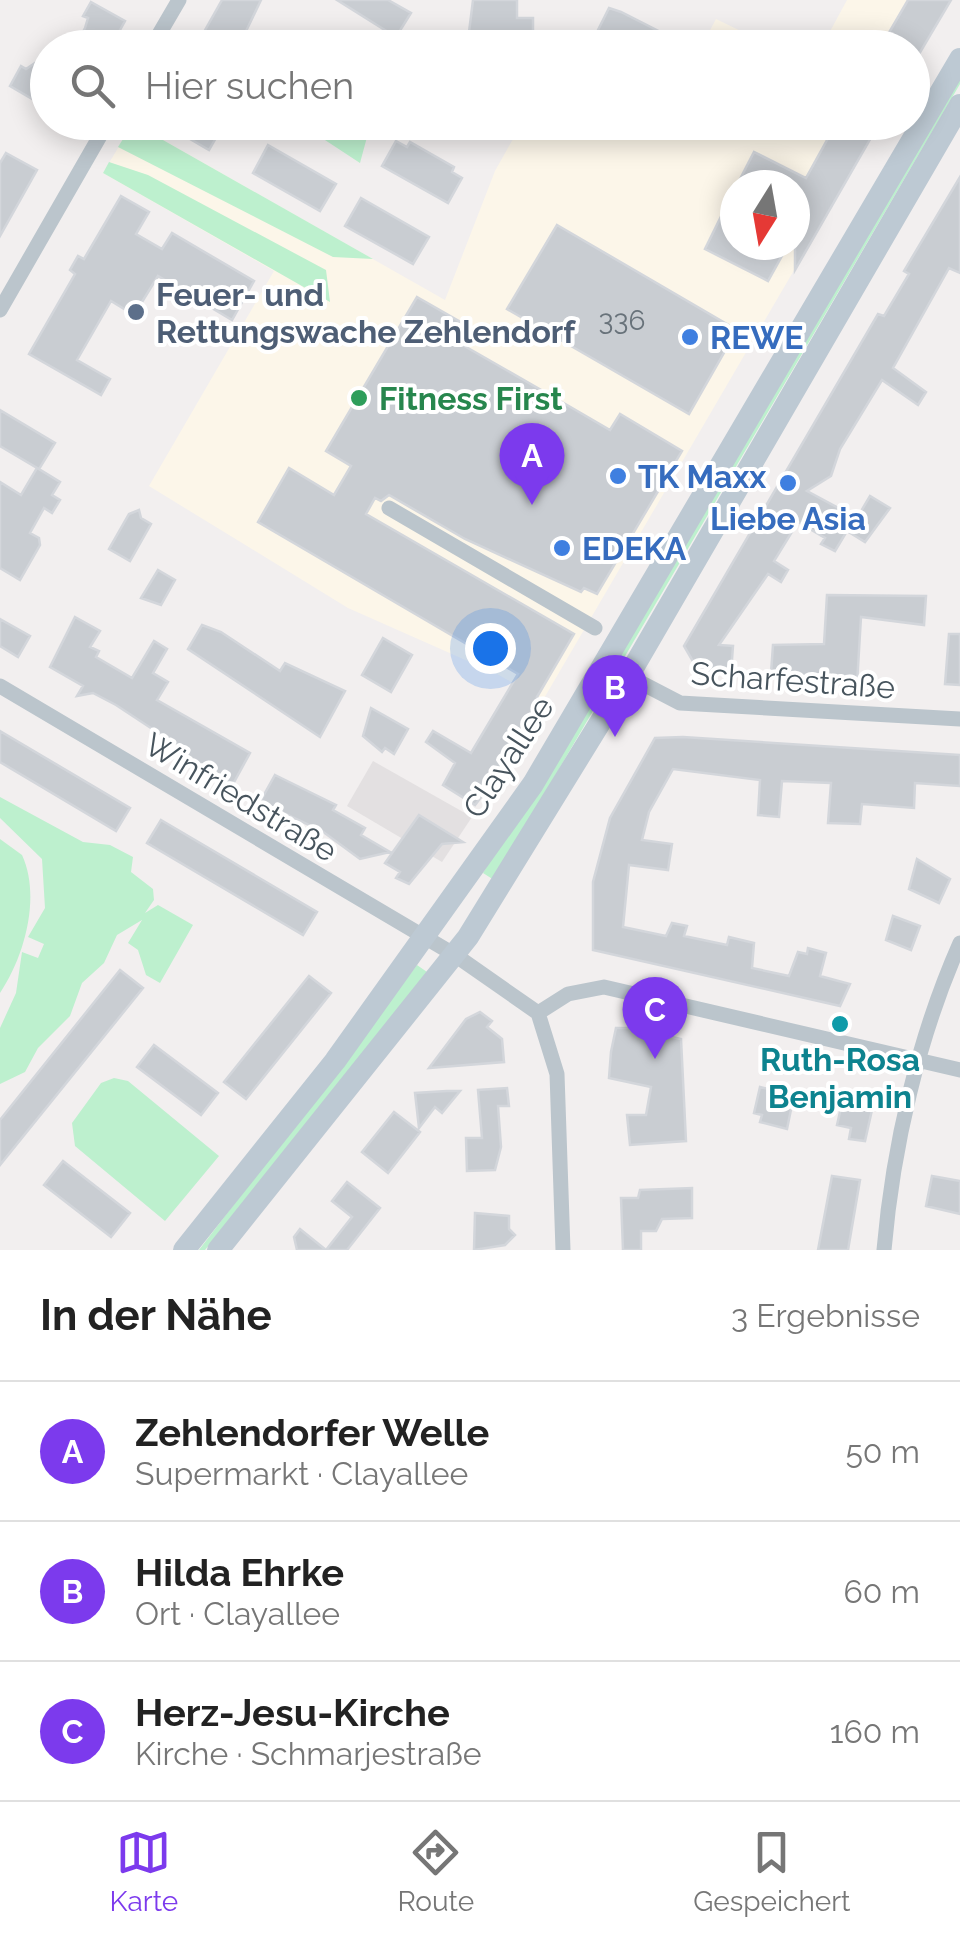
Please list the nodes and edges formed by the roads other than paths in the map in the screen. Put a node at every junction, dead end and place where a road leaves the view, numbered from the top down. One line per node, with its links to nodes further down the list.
1 (179, 0): 2 (street)
2 (162, 30)
3 (960, 59): 5 (main road, Clayallee)
4 (960, 105): 11 (main road, Clayallee)
5 (930, 110)
6 (98, 140): 8 (street)
7 (912, 140): 14 (main road, Clayallee)
8 (0, 310)
9 (389, 508): 10 (street)
10 (594, 628)
11 (628, 676): 13 (street, Scharfestraße); 16 (main road, Clayallee)
12 (0, 686): 14 (street, Winfriedstraße)
13 (960, 719)
14 (424, 936): 16 (street, Winfriedstraße); 20 (main road, Clayallee)
15 (960, 943): 18 (street)
16 (455, 954): 17 (street, Winfriedstraße); 21 (main road, Clayallee)
17 (538, 1013): 18 (street); 22 (street)
18 (918, 1060): 19 (street); 23 (street)
19 (960, 1070)
20 (184, 1250)
21 (218, 1250)
22 (563, 1250)
23 (884, 1250)

